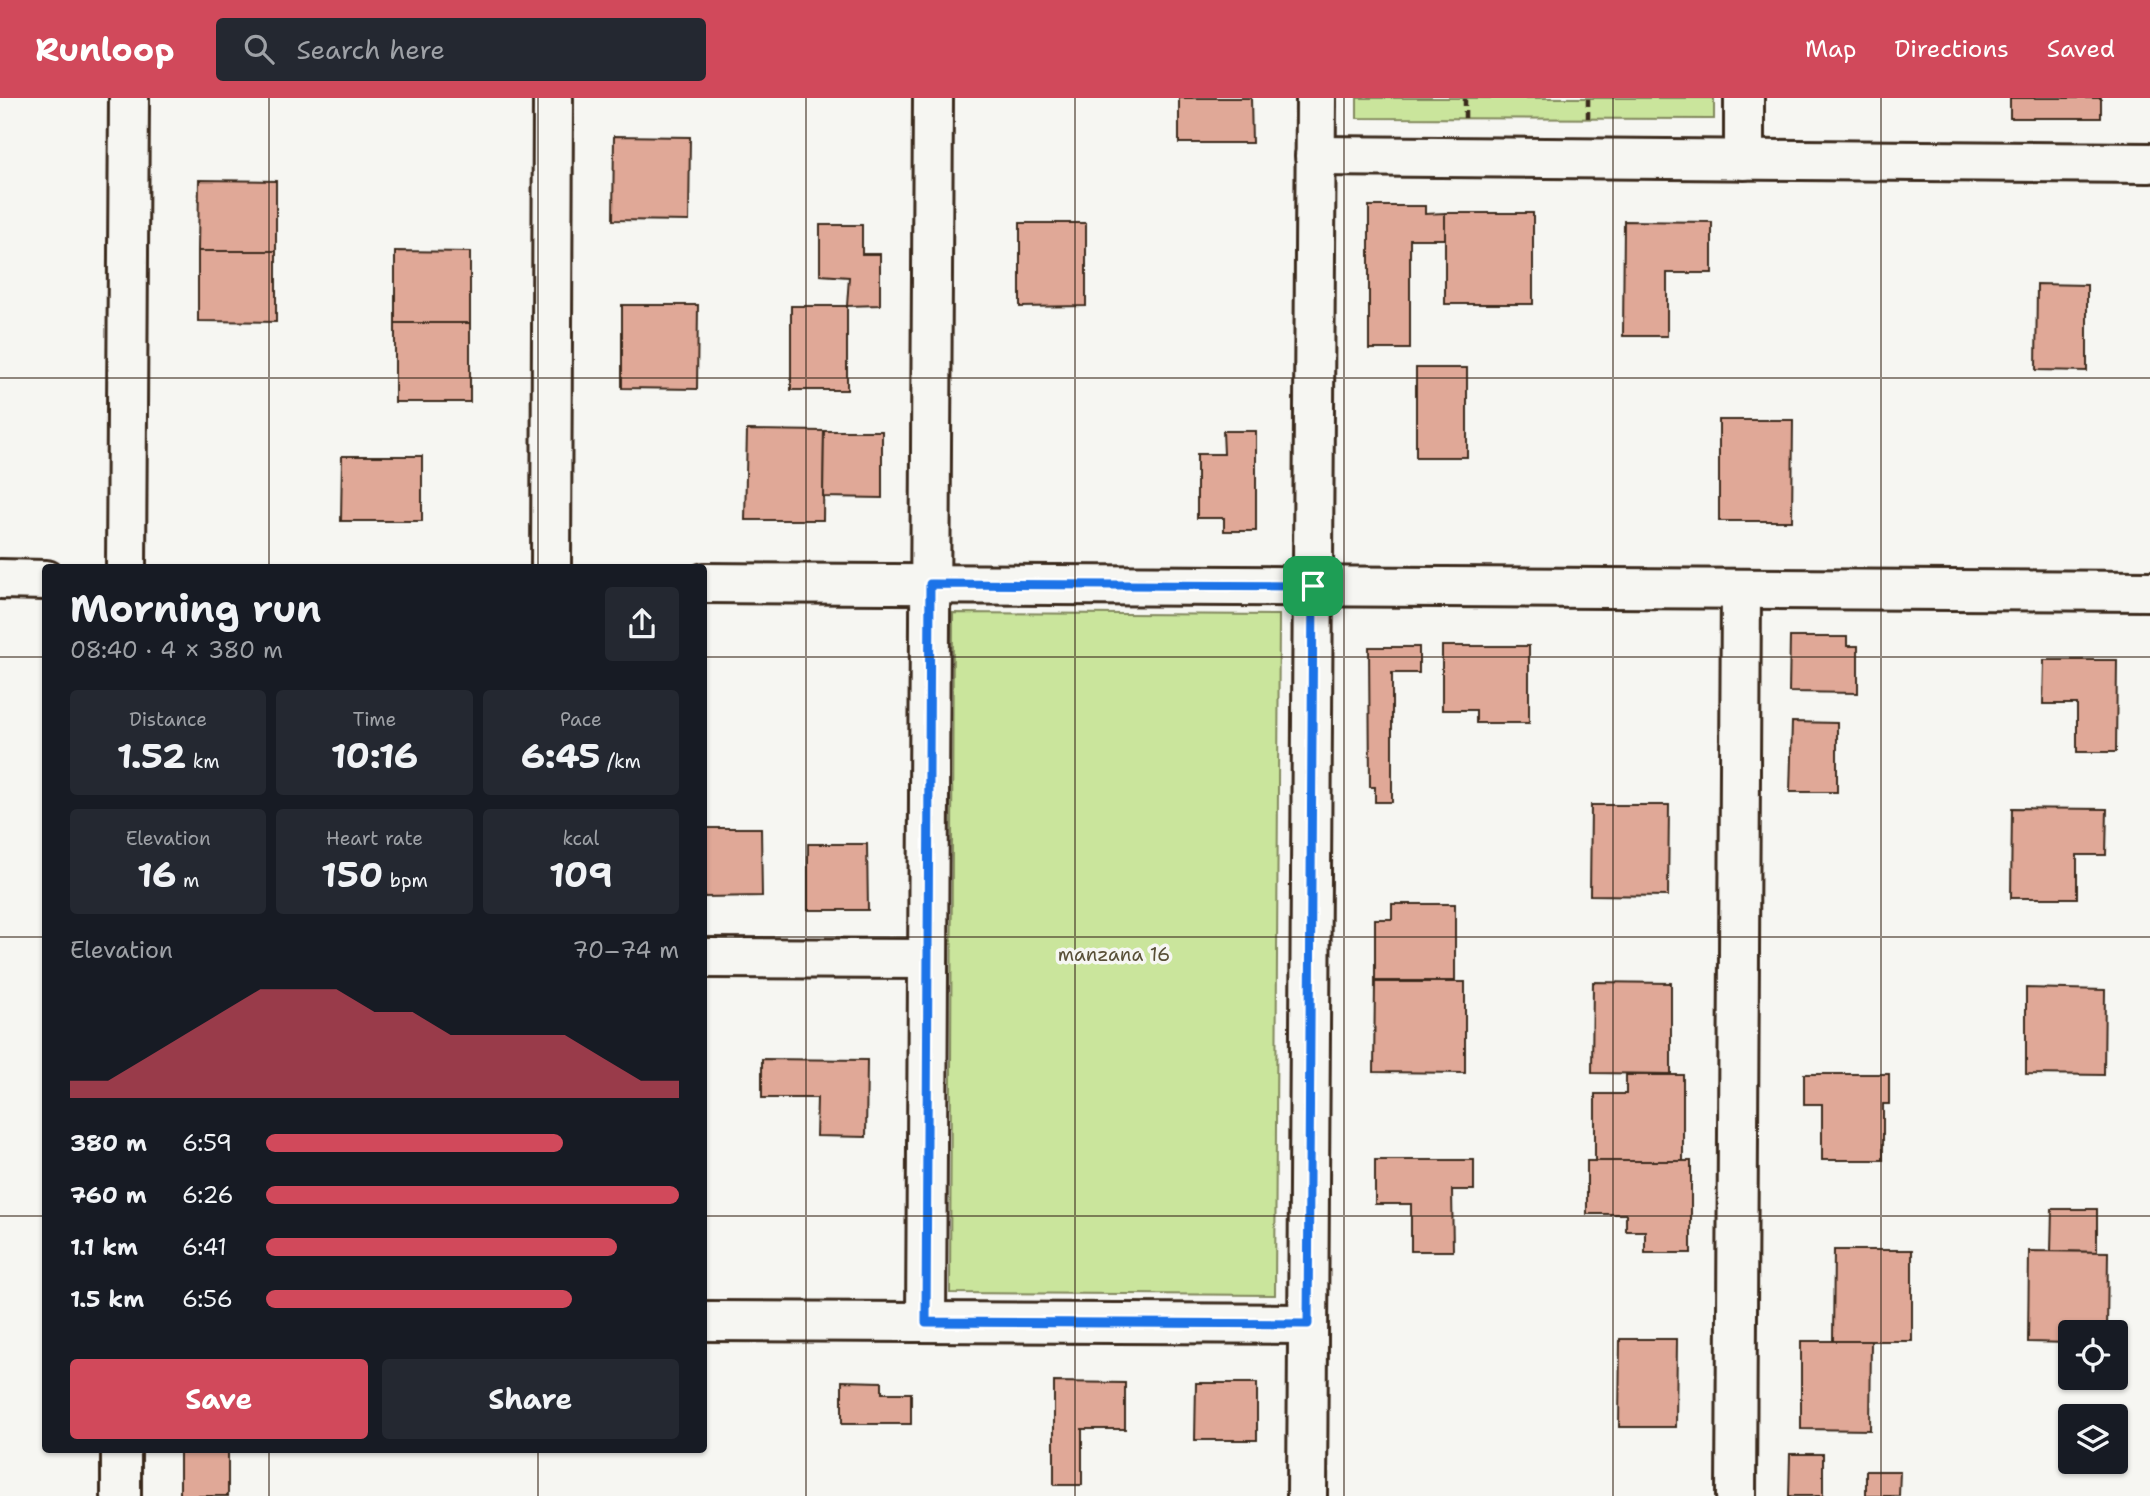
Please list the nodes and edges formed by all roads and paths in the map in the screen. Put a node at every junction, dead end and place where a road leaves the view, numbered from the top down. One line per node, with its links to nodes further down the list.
1 (129, 98): 9 (street)
2 (553, 98): 10 (street)
3 (933, 98): 14 (street)
4 (1316, 98): 6 (street)
5 (1744, 98): 7 (street)
6 (1315, 156): 7 (street); 15 (street)
7 (1744, 160): 8 (street)
8 (2150, 163)
9 (126, 564)
10 (551, 564)
11 (0, 579): 12 (street)
12 (42, 580)
13 (707, 583): 14 (street)
14 (930, 584): 15 (street); 19 (street)
15 (1313, 586): 16 (street); 22 (street)
16 (1741, 589): 17 (street); 26 (street)
17 (2150, 591)
18 (707, 958): 19 (street)
19 (928, 959): 21 (street)
20 (707, 1321): 21 (street)
21 (926, 1322): 22 (street)
22 (1308, 1324): 25 (street)
23 (121, 1453): 24 (street)
24 (121, 1496)
25 (1307, 1496)
26 (1736, 1496)

